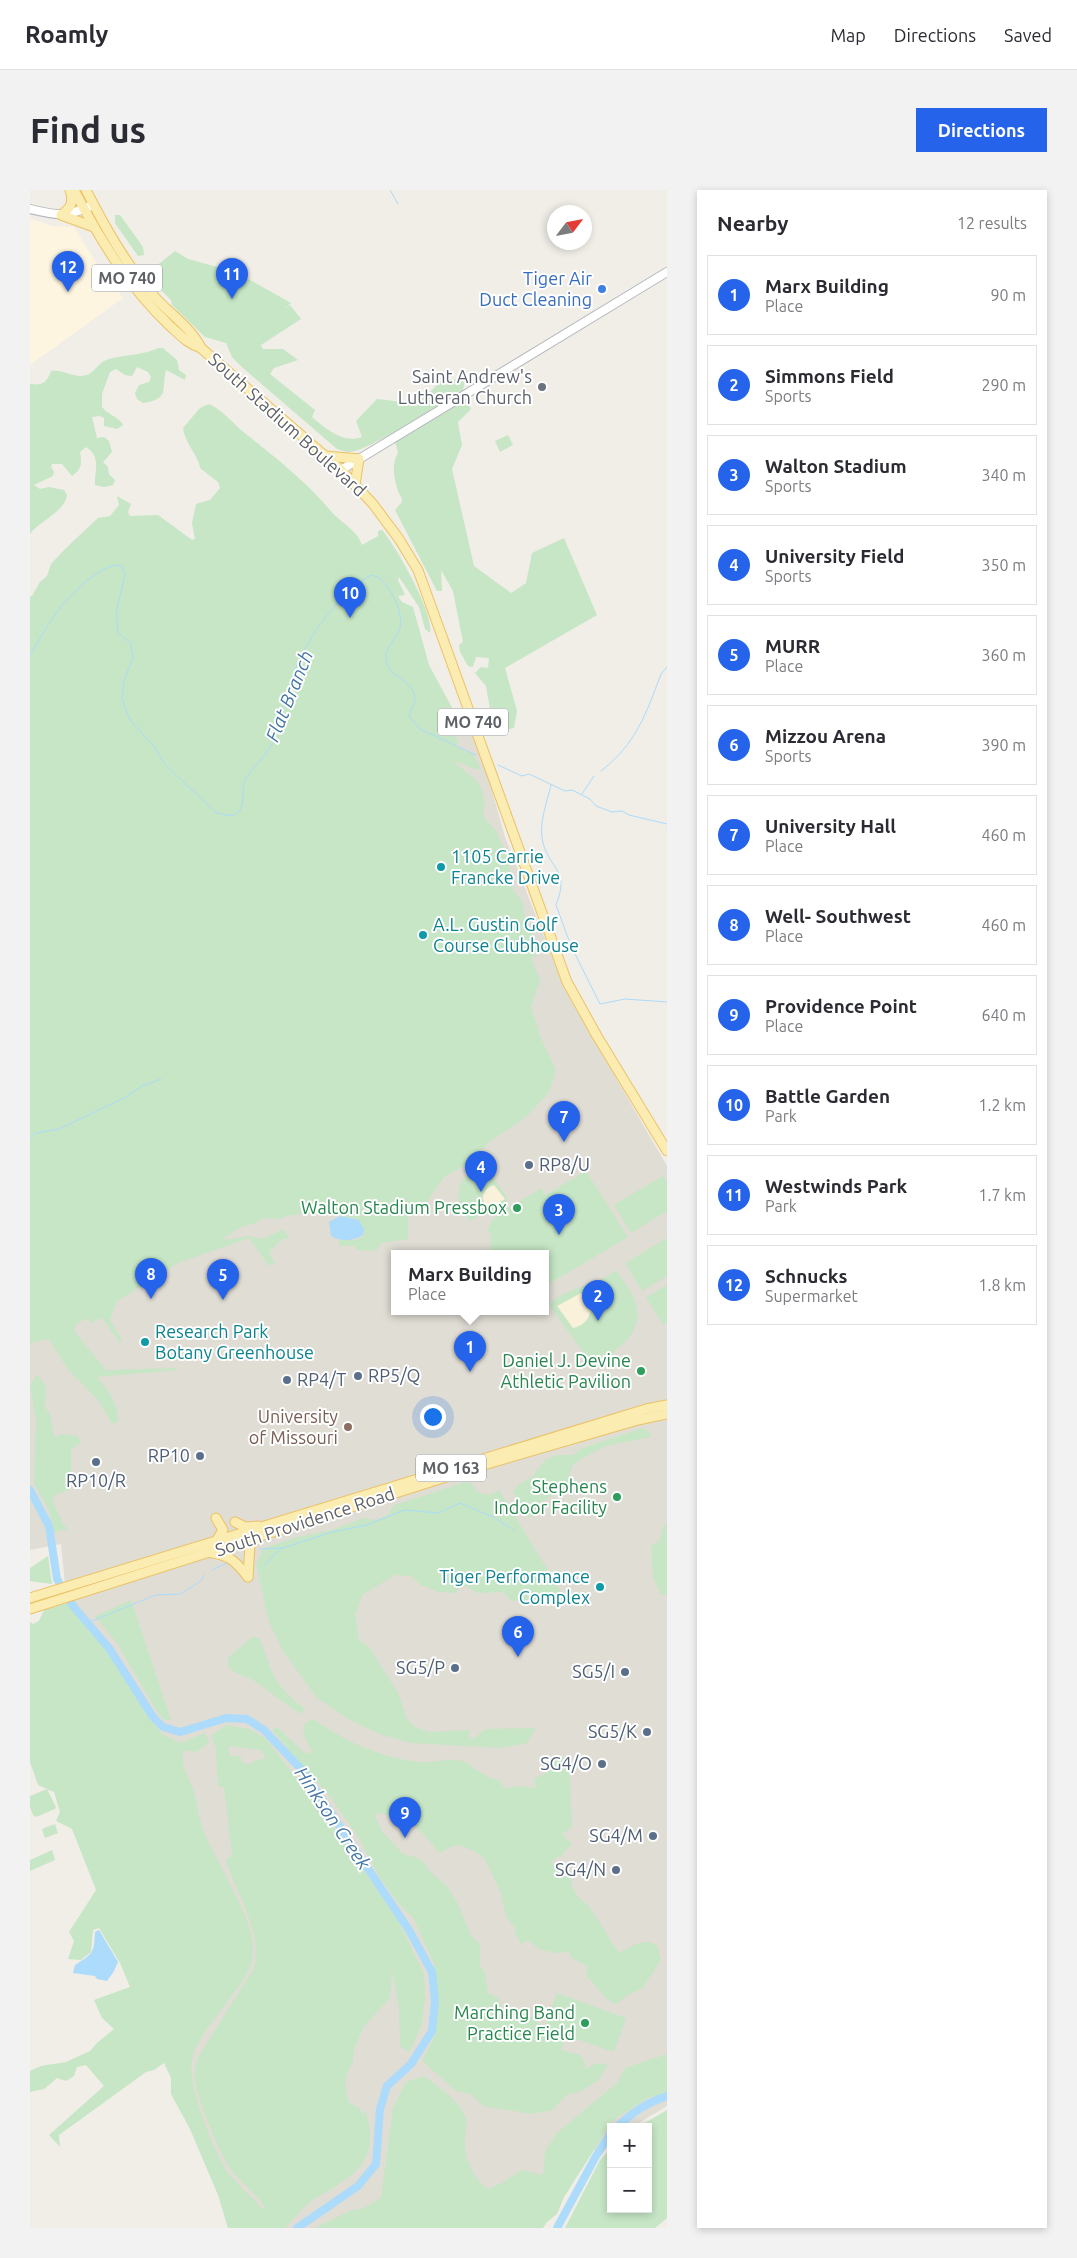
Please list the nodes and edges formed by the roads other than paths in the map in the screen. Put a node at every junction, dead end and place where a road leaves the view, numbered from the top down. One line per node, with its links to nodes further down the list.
1 (72, 190): 5 (main road, South Stadium Boulevard / MO 740); 6 (main road)
2 (86, 190): 3 (main road, MO 740)
3 (93, 204): 5 (main road); 9 (main road, MO 740)
4 (30, 209): 6 (main road)
5 (84, 209): 6 (main road); 7 (main road, South Stadium Boulevard / MO 740)
6 (61, 215): 7 (main road)
7 (94, 228): 9 (main road, South Stadium Boulevard / MO 740)
8 (667, 272): 11 (main road)
9 (201, 348): 10 (main road, South Stadium Boulevard / MO 740)
10 (326, 456): 11 (main road); 12 (main road, South Stadium Boulevard / MO 740)
11 (359, 459): 12 (main road); 13 (main road)
12 (341, 470): 13 (main road, South Stadium Boulevard / MO 740)
13 (355, 485): 14 (main road, South Stadium Boulevard / MO 740)
14 (667, 1151)
15 (667, 1405): 19 (main road, South Providence Road / MO 163)
16 (667, 1414): 19 (main road, South Providence Road / MO 163)
17 (216, 1518): 20 (main road)
18 (235, 1522): 19 (main road)
19 (264, 1531): 20 (main road, South Providence Road / MO 163); 21 (main road, South Providence Road / MO 163); 21 (main road)
20 (214, 1543): 22 (main road, South Providence Road / MO 163)
21 (209, 1552): 23 (main road, South Providence Road / MO 163)
22 (33, 1597)
23 (34, 1607)

